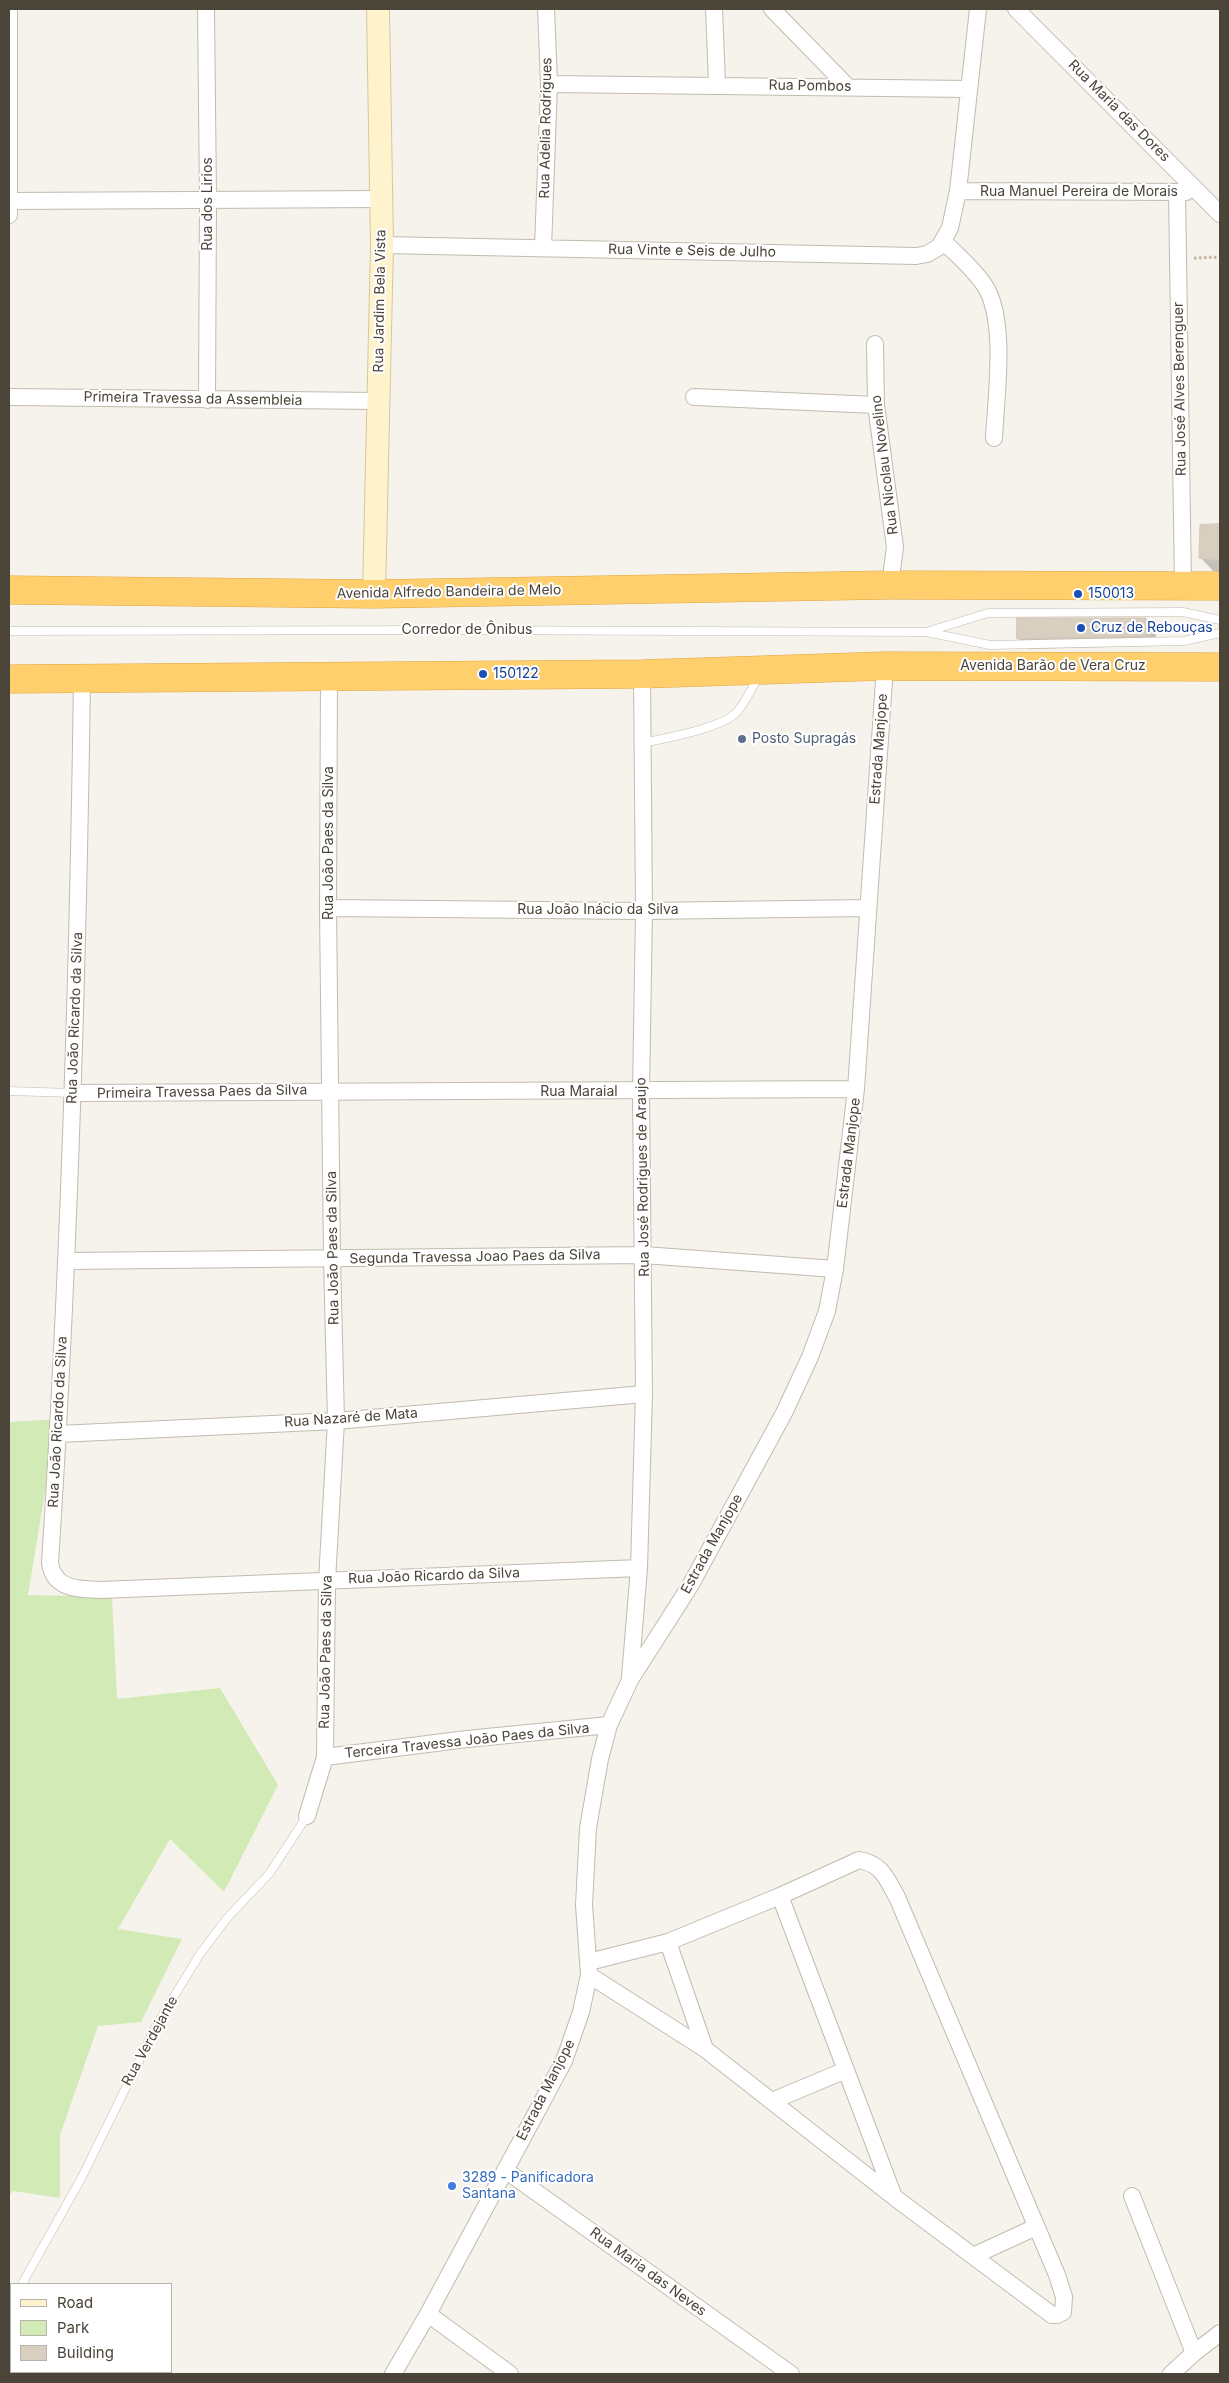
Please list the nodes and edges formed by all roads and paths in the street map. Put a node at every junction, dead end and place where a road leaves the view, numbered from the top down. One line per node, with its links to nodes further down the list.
1 (9, 9): 18 (street)
2 (206, 9): 17 (street, Rua dos Lirios)
3 (378, 9): 16 (main road, Rua Jardim Bela Vista)
4 (546, 9): 9 (street, Rua Adelia Rodrigues)
5 (714, 9): 10 (street)
6 (772, 9): 11 (street)
7 (978, 9): 12 (street)
8 (1016, 9): 15 (street, Rua Maria das Dores)
9 (549, 84): 10 (street, Rua Pombos); 23 (street, Rua Adelia Rodrigues)
10 (717, 84): 11 (street, Rua Pombos)
11 (848, 87): 12 (street, Rua Pombos)
12 (968, 88): 13 (street)
13 (958, 191): 14 (street, Rua Manuel Pereira de Morais); 21 (street)
14 (1177, 192): 15 (street, Rua Manuel Pereira de Morais); 25 (street, Rua José Alves Berenguer)
15 (1200, 192): 19 (street, Rua Maria das Dores)
16 (381, 199): 17 (street); 22 (main road, Rua Jardim Bela Vista)
17 (208, 200): 18 (street); 29 (street, Rua dos Lirios)
18 (9, 201): 20 (street)
19 (1220, 214)
20 (9, 215)
21 (943, 242): 23 (street, Rua Vinte e Seis de Julho); 32 (street)
22 (382, 245): 23 (street, Rua Vinte e Seis de Julho); 30 (main road, Rua Jardim Bela Vista)
23 (543, 248)
24 (1220, 257): 25 (path)
25 (1178, 259): 35 (street, Rua José Alves Berenguer)
26 (875, 344): 31 (street, Rua Nicolau Novelino)
27 (9, 397): 29 (street, Primeira Travessa da Assembleia)
28 (694, 397): 31 (street)
29 (207, 400): 30 (street, Primeira Travessa da Assembleia)
30 (377, 401): 38 (main road, Rua Jardim Bela Vista)
31 (876, 405): 34 (street, Rua Nicolau Novelino)
32 (994, 438)
33 (9, 583): 37 (street)
34 (890, 585): 35 (highway); 38 (highway, Avenida Alfredo Bandeira de Melo)
35 (1183, 586): 36 (highway)
36 (1220, 586)
37 (9, 590): 38 (highway, Avenida Alfredo Bandeira de Melo)
38 (374, 594)
39 (1220, 620): 41 (lane, Corredor de Ônibus)
40 (9, 631): 41 (lane, Corredor de Ônibus)
41 (926, 632): 42 (lane, Corredor de Ônibus)
42 (1220, 633)
43 (885, 666): 44 (highway, Avenida Barão de Vera Cruz); 45 (highway); 52 (street, Estrada Manjope)
44 (1220, 667)
45 (762, 669): 46 (highway); 50 (lane)
46 (642, 674): 47 (highway); 50 (street, Rua José Rodrigues de Araujo)
47 (329, 676): 48 (highway); 51 (street, Rua João Paes da Silva)
48 (82, 678): 49 (highway); 58 (street, Rua João Ricardo da Silva)
49 (9, 679)
50 (643, 744): 53 (street, Rua José Rodrigues de Araujo)
51 (328, 908): 53 (street, Rua João Inácio da Silva); 55 (street, Rua João Paes da Silva)
52 (868, 908): 53 (street, Rua João Inácio da Silva); 54 (street, Estrada Manjope)
53 (644, 911): 57 (street, Rua José Rodrigues de Araujo)
54 (856, 1089): 57 (street, Rua Maraial); 62 (street, Estrada Manjope)
55 (331, 1090): 57 (street, Rua Maraial); 58 (street, Primeira Travessa Paes da Silva); 60 (street, Rua João Paes da Silva)
56 (9, 1092): 58 (lane)
57 (641, 1092): 59 (street, Rua José Rodrigues de Araujo)
58 (73, 1094): 61 (street, Rua João Ricardo da Silva)
59 (644, 1255): 60 (street, Segunda Travessa Joao Paes da Silva); 62 (street, Segunda Travessa Joao Paes da Silva); 63 (street, Rua José Rodrigues de Araujo)
60 (332, 1258): 61 (street, Segunda Travessa Joao Paes da Silva); 64 (street, Rua João Paes da Silva)
61 (66, 1260): 65 (street, Rua João Ricardo da Silva)
62 (835, 1269): 68 (street, Estrada Manjope)
63 (644, 1394): 64 (street, Rua Nazaré de Mata); 66 (street, Rua José Rodrigues de Araujo)
64 (336, 1421): 65 (street, Rua Nazaré de Mata); 67 (street, Rua João Paes da Silva)
65 (58, 1434): 67 (street, Rua João Ricardo da Silva)
66 (639, 1568): 67 (street, Rua João Ricardo da Silva); 68 (street, Rua José Rodrigues de Araujo)
67 (327, 1581): 70 (street, Rua João Paes da Silva)
68 (630, 1680): 69 (street, Estrada Manjope)
69 (609, 1725): 70 (street, Terceira Travessa João Paes da Silva); 74 (street, Estrada Manjope)
70 (325, 1757): 71 (street, Rua João Paes da Silva)
71 (306, 1816): 83 (lane, Rua Verdejante)
72 (780, 1896): 73 (street); 76 (street); 81 (street)
73 (668, 1942): 74 (street); 75 (street)
74 (589, 1969): 75 (street); 78 (street, Estrada Manjope)
75 (705, 2049): 77 (street)
76 (846, 2070): 77 (street); 80 (street)
77 (772, 2102): 80 (street)
78 (505, 2170): 84 (street, Estrada Manjope); 89 (street, Rua Maria das Neves)
79 (1132, 2196): 86 (street)
80 (894, 2197): 82 (street)
81 (1036, 2226): 82 (street); 82 (street)
82 (973, 2256)
83 (23, 2283)
84 (428, 2314): 87 (street, Estrada Manjope); 88 (street)
85 (1220, 2333): 86 (street)
86 (1194, 2353): 90 (street)
87 (392, 2374)
88 (510, 2374)
89 (791, 2374)
90 (1172, 2374)

